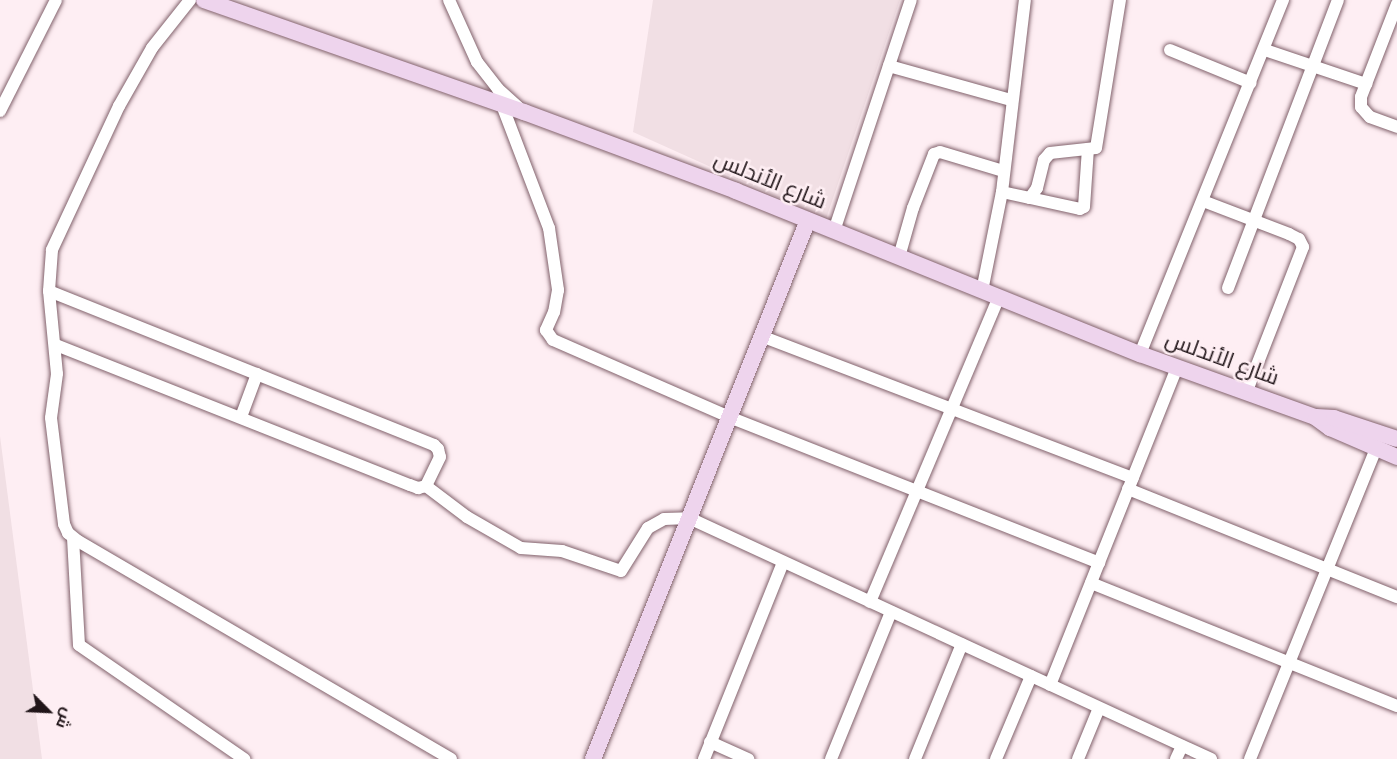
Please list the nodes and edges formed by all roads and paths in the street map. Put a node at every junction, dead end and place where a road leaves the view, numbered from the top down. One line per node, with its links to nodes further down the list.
1 (56, 0): 19 (street)
2 (190, 0): 32 (street)
3 (204, 0): 18 (main road, شارع الأندلس)
4 (448, 0): 20 (street)
5 (911, 0): 13 (street)
6 (1025, 0): 17 (street)
7 (1119, 0): 22 (street)
8 (1283, 0): 12 (street)
9 (1338, 0): 14 (street)
10 (1397, 4): 16 (street)
11 (1170, 50): 15 (street)
12 (1265, 50): 14 (street); 15 (street)
13 (889, 66): 17 (street); 29 (street)
14 (1312, 67): 16 (street); 27 (street)
15 (1251, 83): 26 (street)
16 (1366, 84): 21 (street)
17 (1011, 100): 23 (street)
18 (502, 105): 20 (main road, شارع الأندلس); 43 (street)
19 (0, 111)
20 (524, 112): 28 (main road, شارع الأندلس)
21 (1397, 127)
22 (1088, 149): 25 (street); 25 (street)
23 (1003, 171): 24 (street); 30 (street)
24 (1002, 192): 25 (street); 33 (street)
25 (1030, 198)
26 (1203, 201): 27 (street); 37 (street)
27 (1254, 219): 31 (street); 40 (street)
28 (807, 220): 29 (main road, شارع الأندلس); 35 (main road)
29 (834, 231): 30 (main road, شارع الأندلس)
30 (899, 257): 33 (main road, شارع الأندلس)
31 (1228, 288)
32 (49, 291): 36 (street); 39 (street)
33 (982, 291): 34 (main road, شارع الأندلس)
34 (999, 297): 37 (main road, شارع الأندلس); 41 (street)
35 (761, 336): 41 (street); 43 (main road)
36 (56, 345): 42 (street); 52 (street)
37 (1140, 354): 38 (main road, شارع الأندلس)
38 (1177, 368): 40 (main road, شارع الأندلس); 48 (street)
39 (256, 374): 42 (street); 49 (street)
40 (1247, 391): 44 (main road, شارع الأندلس)
41 (952, 409): 48 (street); 50 (street)
42 (241, 417): 49 (street)
43 (729, 417): 50 (street); 51 (main road)
44 (1315, 417): 45 (main road, شارع الأندلس); 46 (main road, شارع الأندلس)
45 (1397, 439)
46 (1376, 449): 47 (main road, شارع الأندلس); 55 (street)
47 (1397, 456)
48 (1131, 483): 54 (street); 55 (street)
49 (426, 486): 51 (street)
50 (917, 490): 54 (street); 58 (street)
51 (689, 519): 53 (street); 70 (main road)
52 (73, 538): 68 (street); 69 (street)
53 (783, 562): 58 (street); 66 (street)
54 (1099, 563): 56 (street)
55 (1327, 569): 57 (street); 61 (street)
56 (1091, 583): 61 (street); 63 (street)
57 (1397, 597)
58 (870, 602): 59 (street)
59 (891, 612): 60 (street); 73 (street)
60 (962, 644): 62 (street); 74 (street)
61 (1290, 662): 64 (street); 79 (street)
62 (1031, 676): 63 (street); 75 (street)
63 (1050, 685): 65 (street)
64 (1397, 706)
65 (1099, 708): 67 (street); 76 (street)
66 (710, 742): 71 (street); 72 (street)
67 (1182, 746): 77 (street); 78 (street)
68 (244, 759)
69 (452, 759)
70 (593, 759)
71 (704, 759)
72 (748, 759)
73 (831, 759)
74 (915, 759)
75 (996, 759)
76 (1078, 759)
77 (1176, 759)
78 (1211, 759)
79 (1250, 759)

